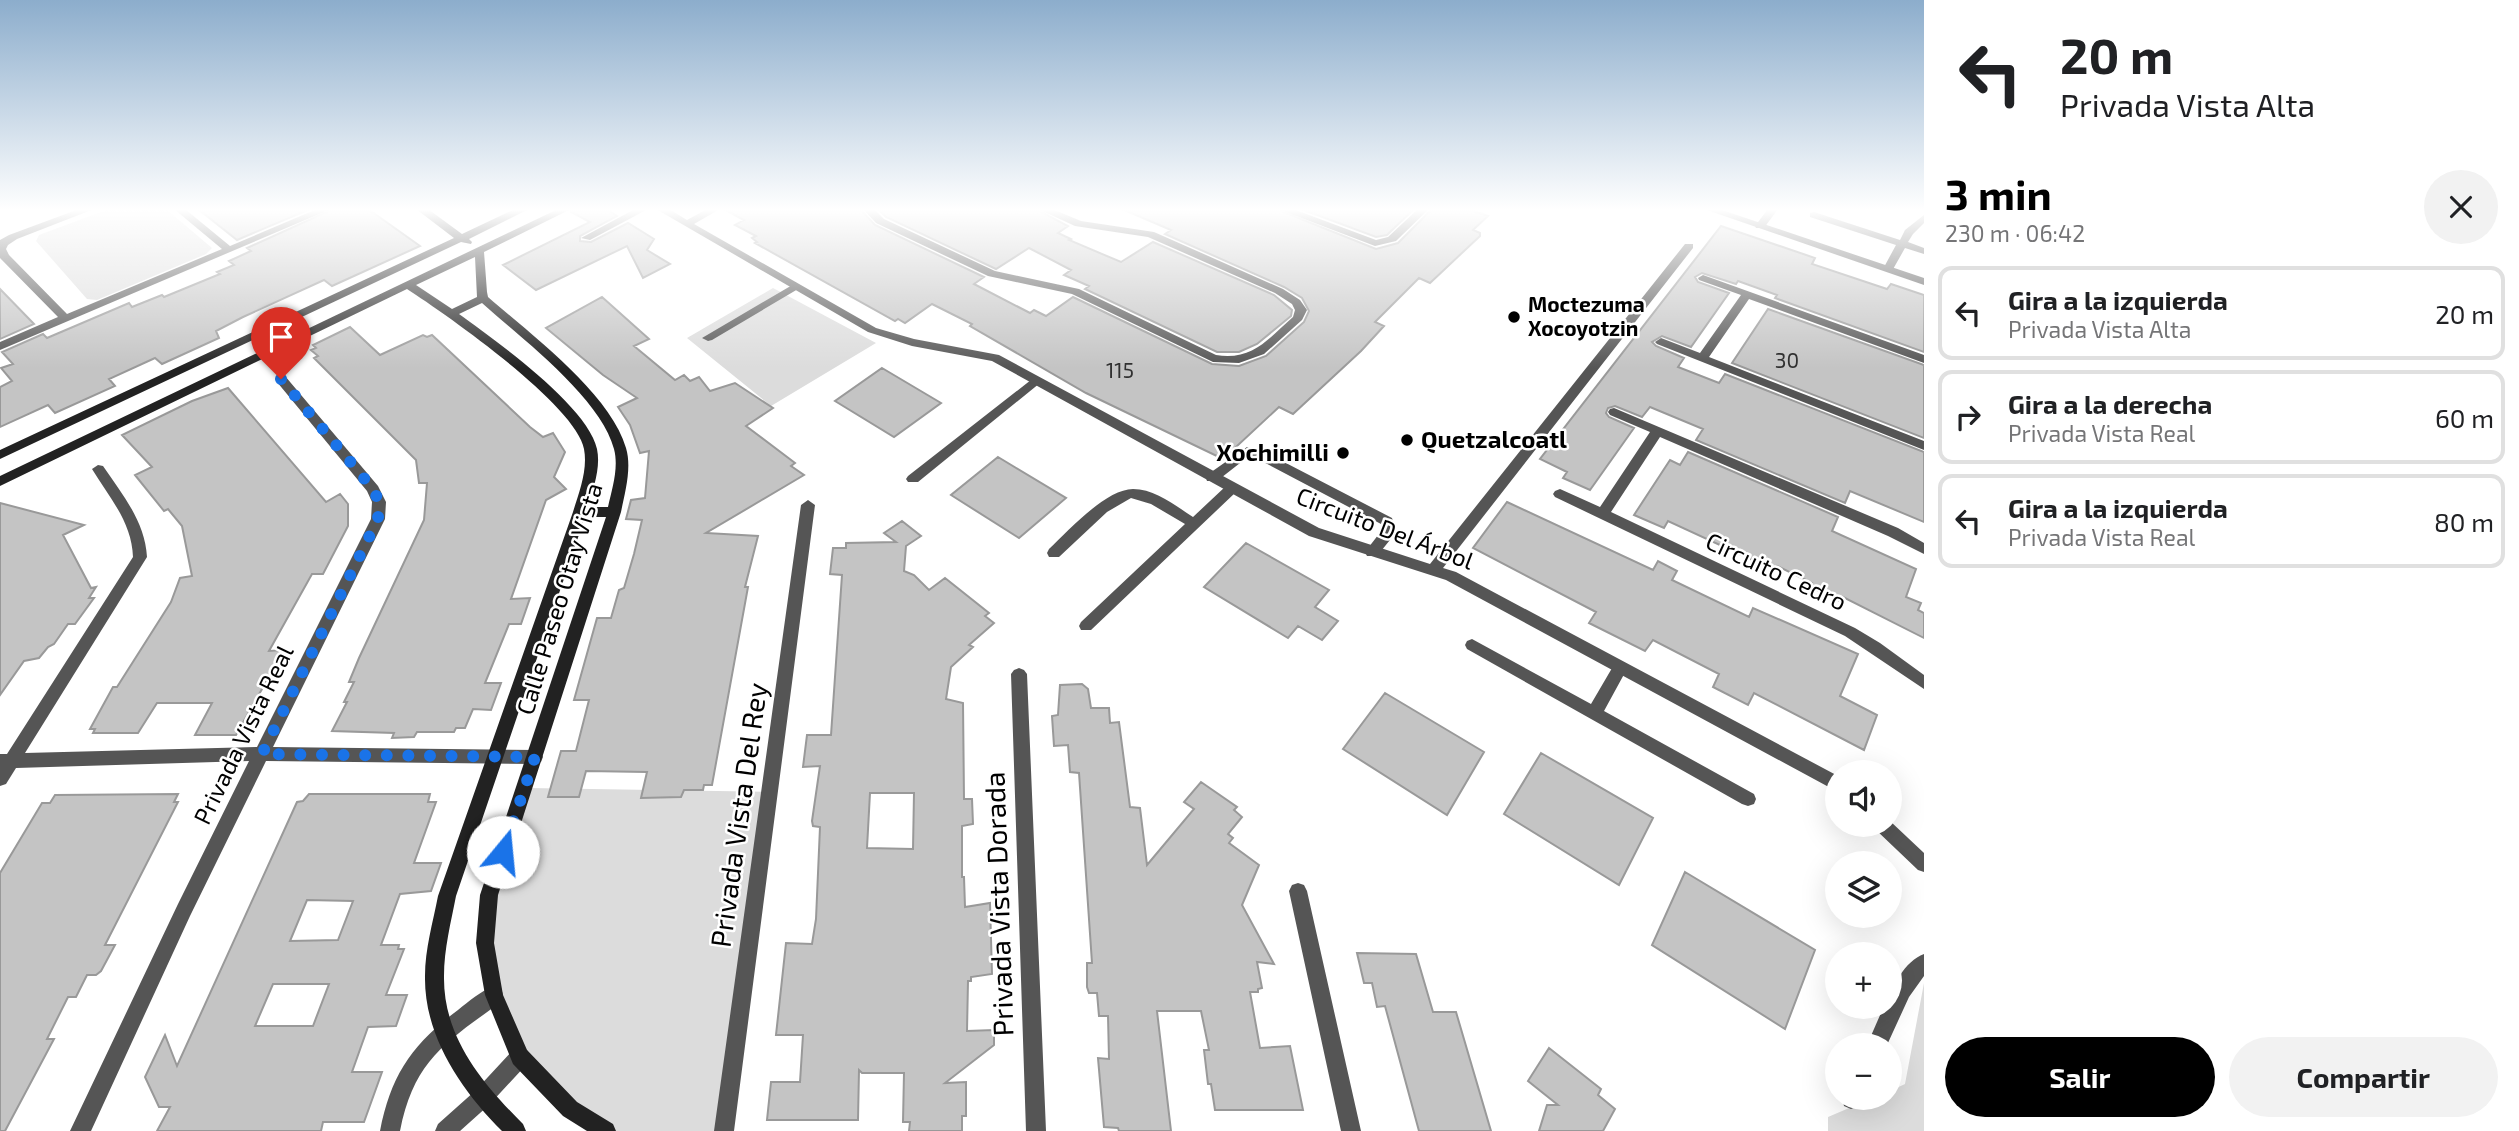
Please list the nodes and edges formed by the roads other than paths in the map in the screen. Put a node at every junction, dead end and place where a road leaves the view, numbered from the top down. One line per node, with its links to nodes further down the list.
1 (10, 262): 20 (street)
2 (201, 262): 20 (street)
3 (413, 262): 31 (street)
4 (456, 262): 15 (street)
5 (481, 262): 18 (street)
6 (751, 262): 16 (street, Circuito Del Árbol)
7 (967, 262): 8 (street)
8 (1213, 262)
9 (1677, 262): 46 (street)
10 (1867, 262): 12 (street)
11 (1892, 262): 12 (street)
12 (1888, 269): 14 (street)
13 (1703, 278): 17 (street)
14 (1924, 282)
15 (408, 285): 19 (street, Calle Paseo Otay Vista); 35 (street)
16 (794, 287): 21 (street); 27 (street, Circuito Del Árbol)
17 (1747, 294): 24 (street); 25 (street)
18 (482, 298): 19 (street); 40 (street, Calle Paseo Otay Vista)
19 (453, 313): 39 (street, Calle Paseo Otay Vista)
20 (65, 318): 23 (street)
21 (708, 338)
22 (1661, 342): 24 (street)
23 (0, 346)
24 (1702, 359): 30 (street)
25 (1924, 359)
26 (281, 379): 53 (street, Privada Vista Real)
27 (1036, 380): 33 (street, Circuito Del Árbol); 34 (street)
28 (1614, 412): 29 (street)
29 (1658, 430): 41 (street); 43 (street)
30 (1924, 446)
31 (0, 454)
32 (98, 469): 56 (street)
33 (1212, 478): 36 (street, Circuito Del Árbol); 44 (street)
34 (913, 479)
35 (0, 481)
36 (1231, 489): 42 (street); 44 (street, Circuito Del Árbol)
37 (1560, 495): 41 (street, Circuito Cedro)
38 (808, 505): 74 (street, Privada Vista Del Rey)
39 (580, 512): 40 (street); 54 (street, Calle Paseo Otay Vista)
40 (614, 512): 55 (street, Calle Paseo Otay Vista)
41 (1602, 515): 51 (street, Circuito Cedro)
42 (1195, 524): 45 (street); 47 (street)
43 (1924, 549)
44 (1372, 552): 46 (street, Circuito Del Árbol)
45 (1054, 553)
46 (1434, 569): 49 (street, Circuito Del Árbol)
47 (1086, 626)
48 (1472, 645): 52 (street)
49 (1620, 667): 52 (street); 57 (street, Circuito Del Árbol)
50 (1019, 674): 75 (street, Privada Vista Dorada)
51 (1924, 683)
52 (1594, 714): 59 (street)
53 (262, 754): 54 (street); 56 (street); 69 (street, Privada Vista Real)
54 (494, 757): 55 (street); 65 (street, Calle Paseo Otay Vista)
55 (535, 757): 64 (street, Calle Paseo Otay Vista)
56 (6, 760): 58 (street)
57 (1825, 778)
58 (0, 779)
59 (1748, 799)
60 (1895, 837): 61 (street)
61 (1924, 864)
62 (1298, 891): 76 (street)
63 (1924, 962): 66 (street)
64 (495, 995): 65 (street); 67 (street, Calle Paseo Otay Vista)
65 (445, 1031): 68 (street, Calle Paseo Otay Vista); 70 (street)
66 (1883, 1033)
67 (520, 1057): 68 (street); 73 (street, Calle Paseo Otay Vista)
68 (482, 1098): 71 (street); 72 (street, Calle Paseo Otay Vista)
69 (79, 1131)
70 (390, 1131)
71 (445, 1131)
72 (516, 1131)
73 (607, 1131)
74 (724, 1131)
75 (1036, 1131)
76 (1351, 1131)

